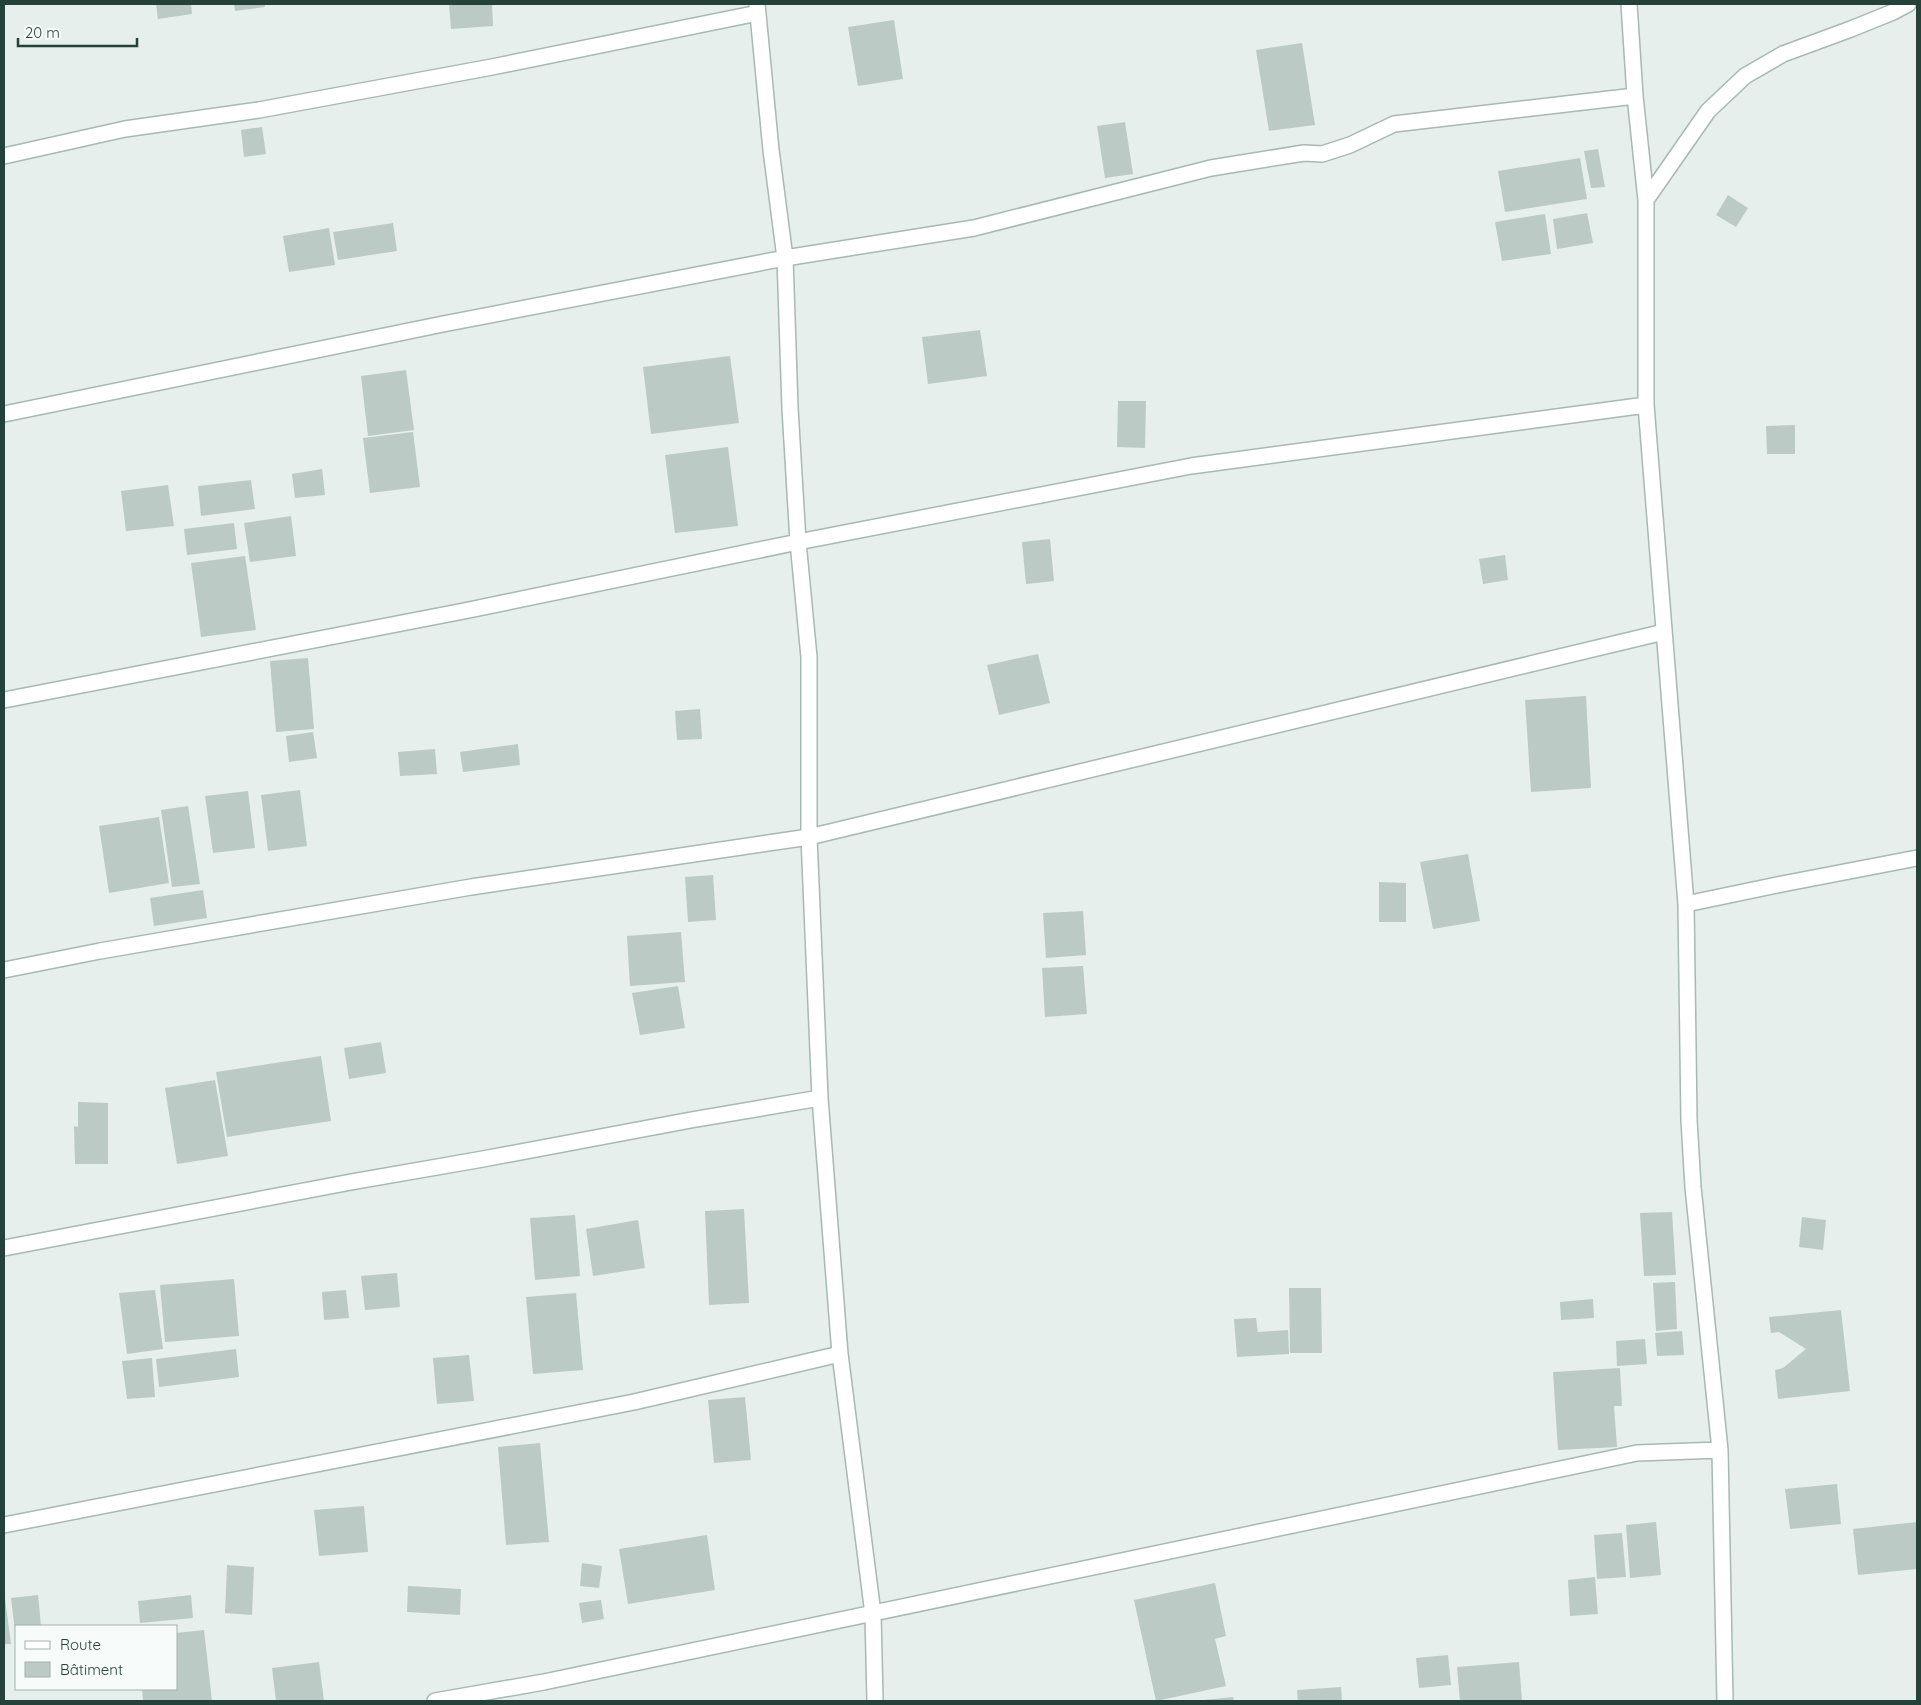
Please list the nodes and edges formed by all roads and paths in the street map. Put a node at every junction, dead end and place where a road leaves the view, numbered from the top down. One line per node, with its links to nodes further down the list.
1 (1629, 4): 4 (street)
2 (1908, 4): 6 (street)
3 (758, 8): 5 (street); 7 (street)
4 (1635, 96): 6 (street); 7 (street)
5 (4, 156)
6 (1646, 200): 8 (street)
7 (785, 258): 9 (street); 10 (street)
8 (1646, 405): 10 (street); 11 (street)
9 (4, 414)
10 (798, 542): 12 (street); 13 (street)
11 (1664, 632): 13 (street); 15 (street)
12 (4, 700)
13 (809, 837): 16 (street); 17 (street)
14 (1917, 858): 15 (street)
15 (1686, 904): 20 (street)
16 (4, 970)
17 (820, 1098): 18 (street); 19 (street)
18 (4, 1248)
19 (840, 1354): 21 (street); 22 (street)
20 (1720, 1450): 22 (street); 25 (street)
21 (4, 1525)
22 (872, 1614): 23 (street); 24 (street)
23 (435, 1701)
24 (875, 1701)
25 (1725, 1701)

